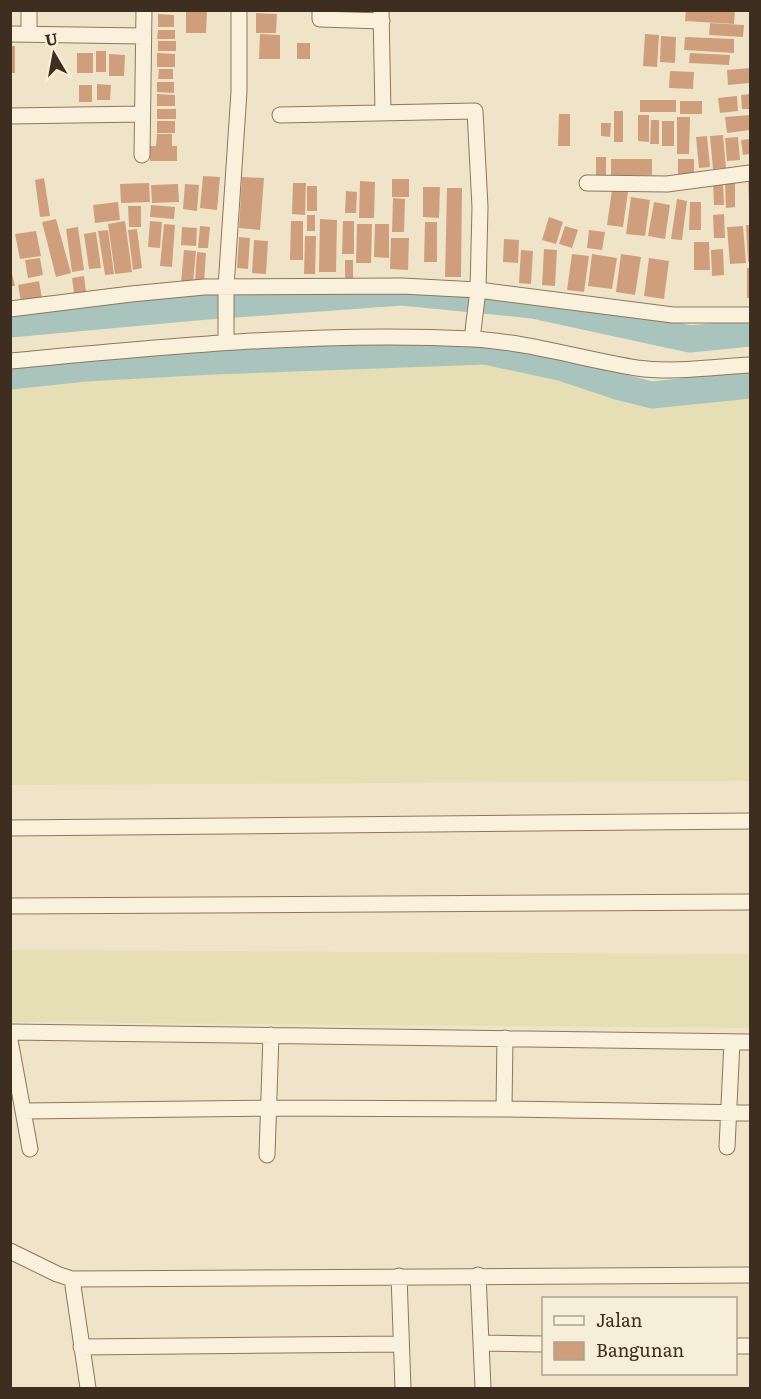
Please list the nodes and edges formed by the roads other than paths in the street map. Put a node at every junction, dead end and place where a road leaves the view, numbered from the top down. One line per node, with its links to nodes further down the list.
1 (29, 10): 7 (street)
2 (144, 10): 8 (street)
3 (239, 10): 16 (street)
4 (320, 10): 5 (street)
5 (381, 16): 9 (street)
6 (10, 34): 7 (street)
7 (28, 34): 8 (street)
8 (143, 36): 10 (street)
9 (383, 112): 11 (street); 17 (street)
10 (142, 114): 12 (street); 13 (street)
11 (280, 115)
12 (10, 116)
13 (142, 155)
14 (750, 172): 15 (street)
15 (587, 183)
16 (226, 290): 17 (street); 18 (street); 21 (street)
17 (478, 294): 19 (street); 20 (street)
18 (10, 309)
19 (750, 315)
20 (472, 339): 21 (street); 23 (street)
21 (226, 341): 22 (street)
22 (10, 361)
23 (750, 365)
24 (750, 821): 25 (street)
25 (10, 828)
26 (750, 902): 27 (street)
27 (10, 906)
28 (10, 1032): 29 (street)
29 (271, 1035): 30 (street); 34 (street)
30 (505, 1038): 32 (street); 35 (street)
31 (10, 1040): 36 (street)
32 (732, 1042): 33 (street); 38 (street)
33 (750, 1042)
34 (269, 1108): 35 (street); 36 (street); 41 (street)
35 (504, 1109): 38 (street)
36 (24, 1111): 40 (street)
37 (750, 1113): 38 (street)
38 (728, 1114): 39 (street)
39 (727, 1147)
40 (30, 1149)
41 (267, 1155)
42 (10, 1251): 46 (street)
43 (399, 1275): 44 (street); 46 (street); 48 (street)
44 (478, 1275): 45 (street); 47 (street)
45 (750, 1275)
46 (72, 1279): 50 (street)
47 (481, 1343): 49 (street); 53 (street)
48 (400, 1344): 50 (street); 52 (street)
49 (542, 1344)
50 (81, 1347): 51 (street)
51 (88, 1389)
52 (403, 1389)
53 (483, 1389)

